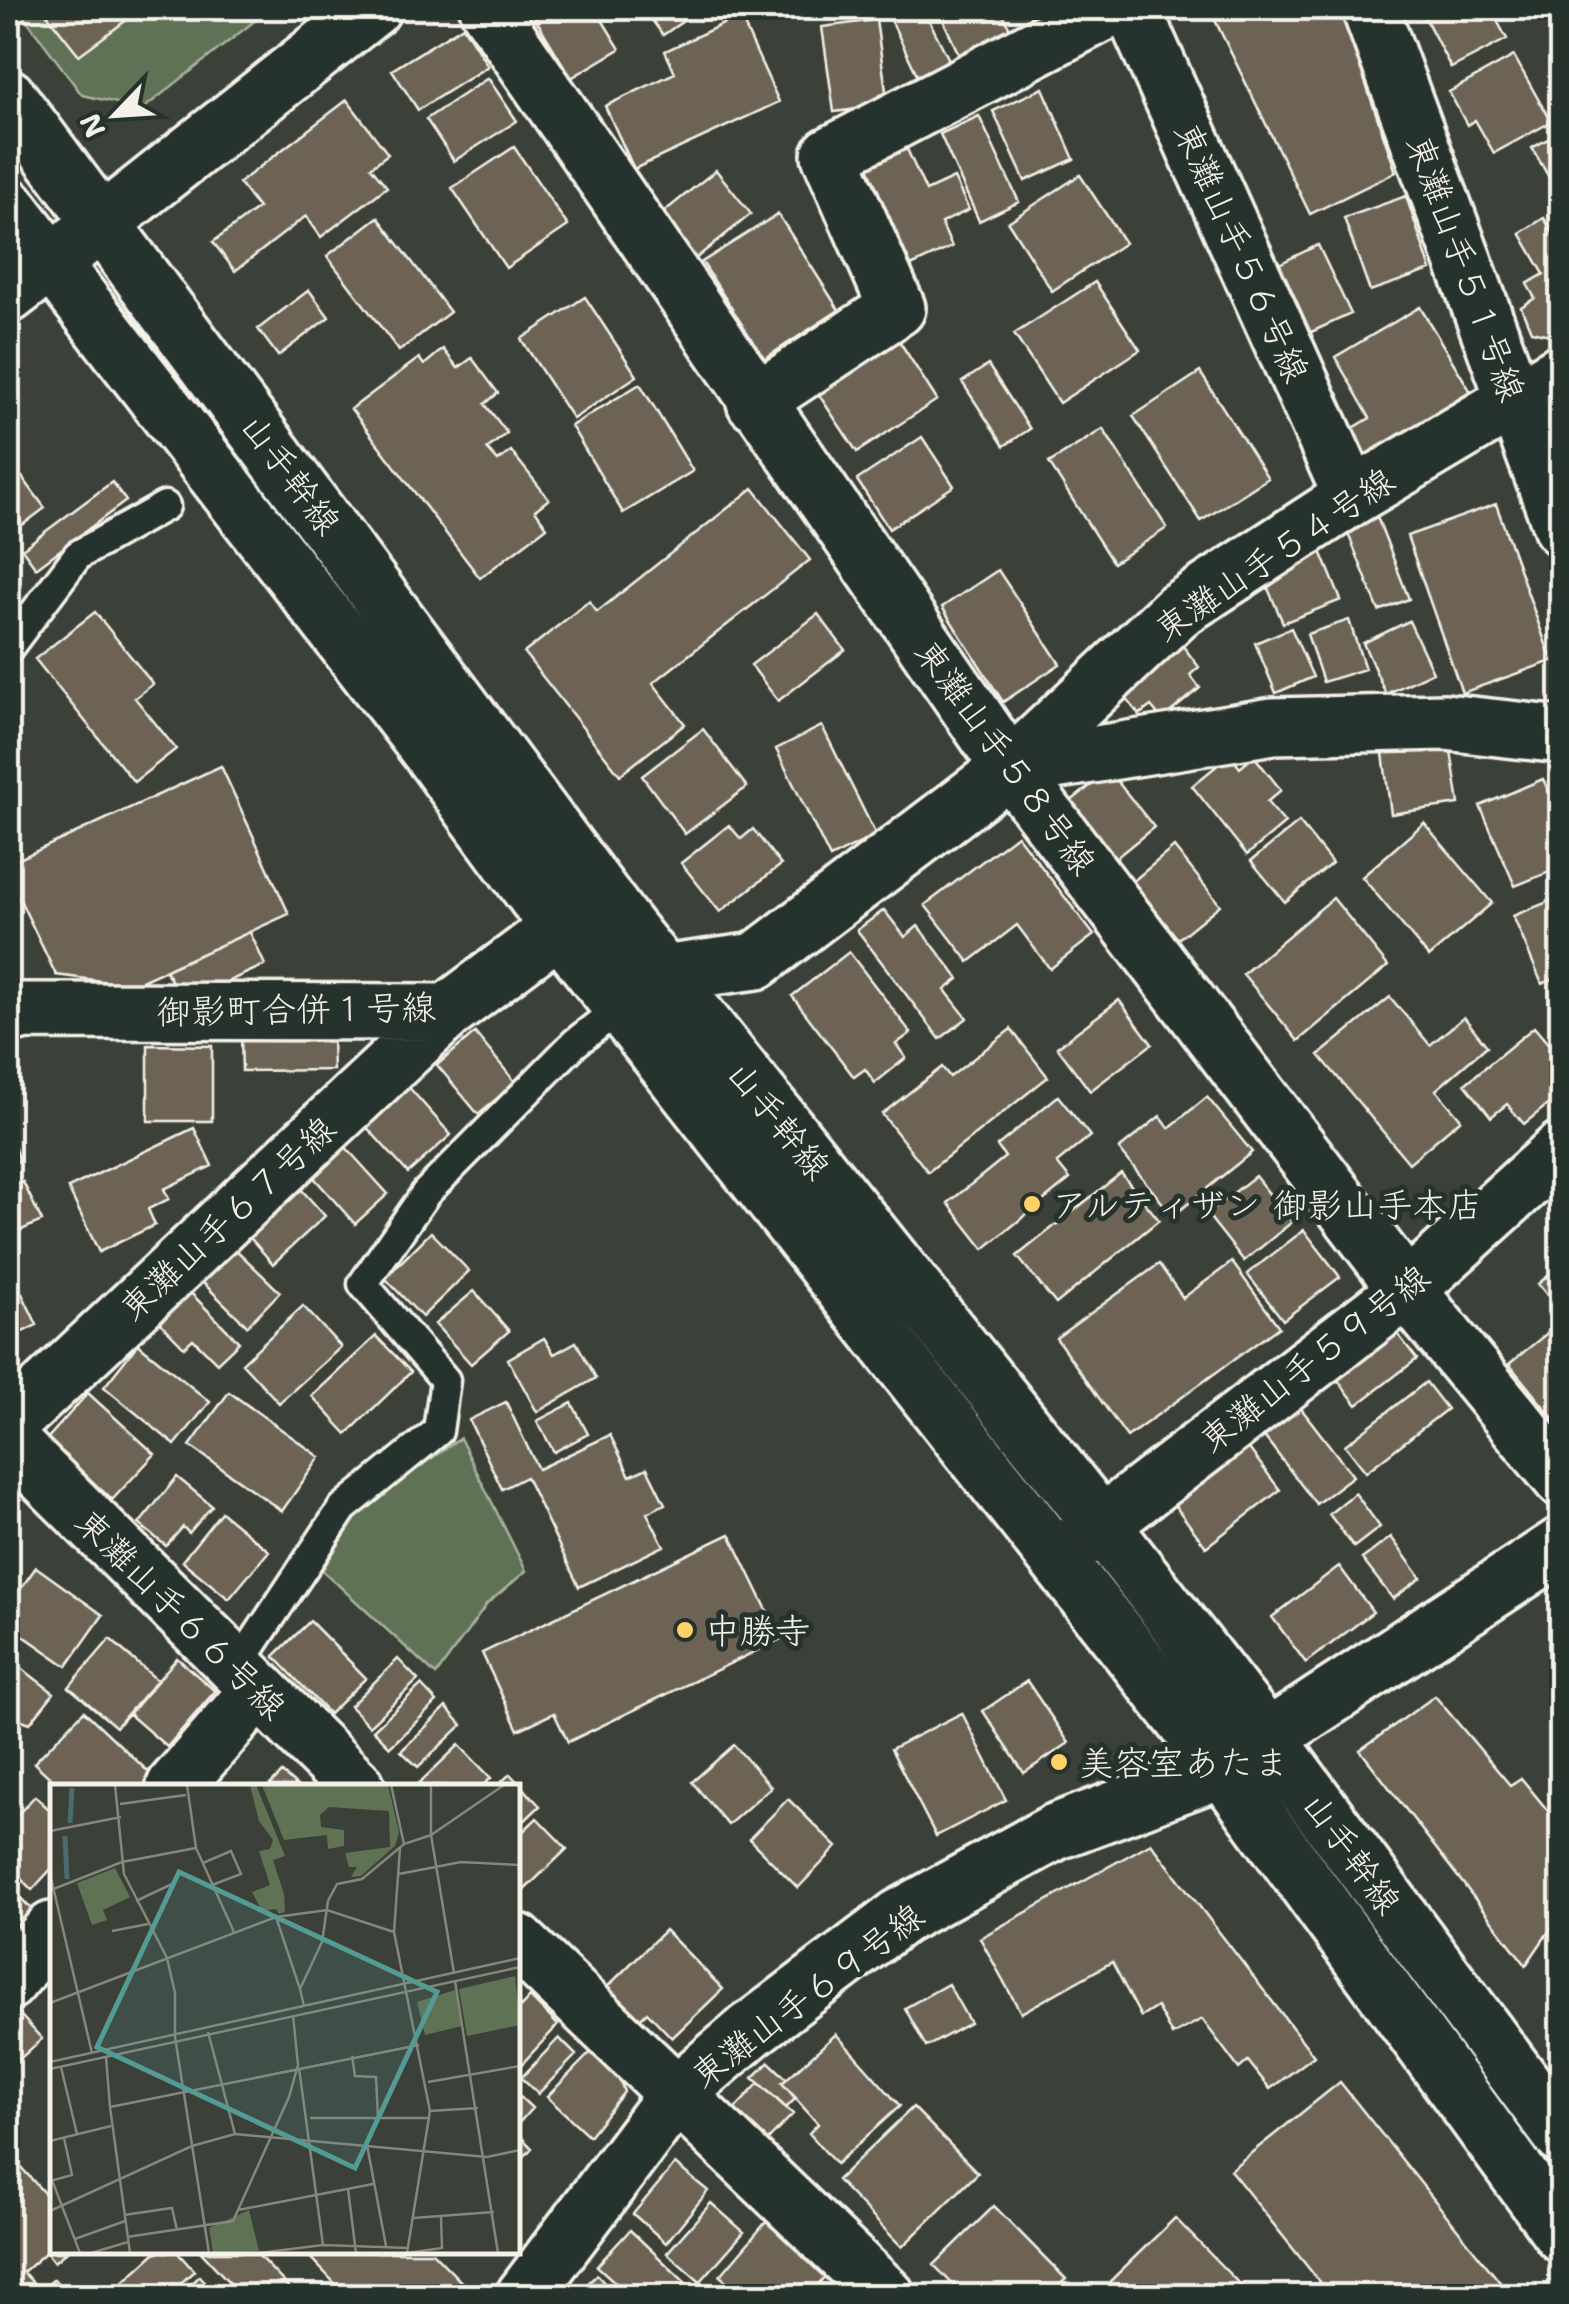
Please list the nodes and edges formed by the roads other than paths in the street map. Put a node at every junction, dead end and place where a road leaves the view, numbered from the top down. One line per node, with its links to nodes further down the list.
1 (373, 8): 8 (street)
2 (488, 8): 13 (street, 東灘山手５８号線)
3 (1112, 8): 13 (street)
4 (1132, 8): 14 (street, 東灘山手５６号線)
5 (1370, 8): 12 (street, 東灘山手５１号線)
6 (8, 96): 8 (street, 山手幹線)
7 (8, 206): 9 (street, 山手幹線)
8 (103, 222): 9 (street); 21 (street, 山手幹線)
9 (51, 262): 10 (street); 20 (street, 山手幹線)
10 (8, 295)
11 (1562, 372): 12 (street, 東灘山手５４号線)
12 (1516, 400): 14 (street, 東灘山手５４号線); 16 (street, 東灘山手５１号線)
13 (755, 402): 19 (street, 東灘山手５８号線)
14 (1352, 497): 19 (street, 東灘山手５４号線)
15 (165, 506): 17 (lane)
16 (1562, 528)
17 (8, 648)
18 (1562, 735): 19 (street)
19 (1010, 768): 21 (street); 25 (street, 東灘山手５８号線)
20 (559, 928): 21 (street, 山手幹線); 23 (street, 御影町合併１号線)
21 (641, 990): 29 (street, 山手幹線); 31 (street, 山手幹線); 32 (lane)
22 (13, 1000): 23 (street, 御影町合併１号線)
23 (447, 1012): 26 (street, 東灘山手６７号線)
24 (1562, 1150): 25 (street, 東灘山手５９号線)
25 (1407, 1290): 28 (street, 東灘山手５８号線); 29 (street, 東灘山手５９号線)
26 (8, 1425)
27 (8, 1440): 32 (street, 東灘山手６６号線)
28 (1562, 1479)
29 (1101, 1524): 31 (street, 東灘山手５９号線); 33 (street, 山手幹線)
30 (1562, 1544): 33 (street, 東灘山手６９号線)
31 (1059, 1557): 33 (street, 山手幹線)
32 (246, 1680): 34 (street); 35 (street, 東灘山手６６号線)
33 (1244, 1753): 39 (street, 東灘山手６９号線); 40 (street, 山手幹線); 41 (street, 山手幹線)
34 (176, 1784)
35 (354, 1784)
36 (50, 1932): 38 (street)
37 (520, 1944): 39 (street)
38 (8, 1982)
39 (676, 2094): 42 (street, 東灘山手６９号線); 43 (street)
40 (1562, 2136)
41 (1562, 2234)
42 (524, 2296)
43 (887, 2296)

